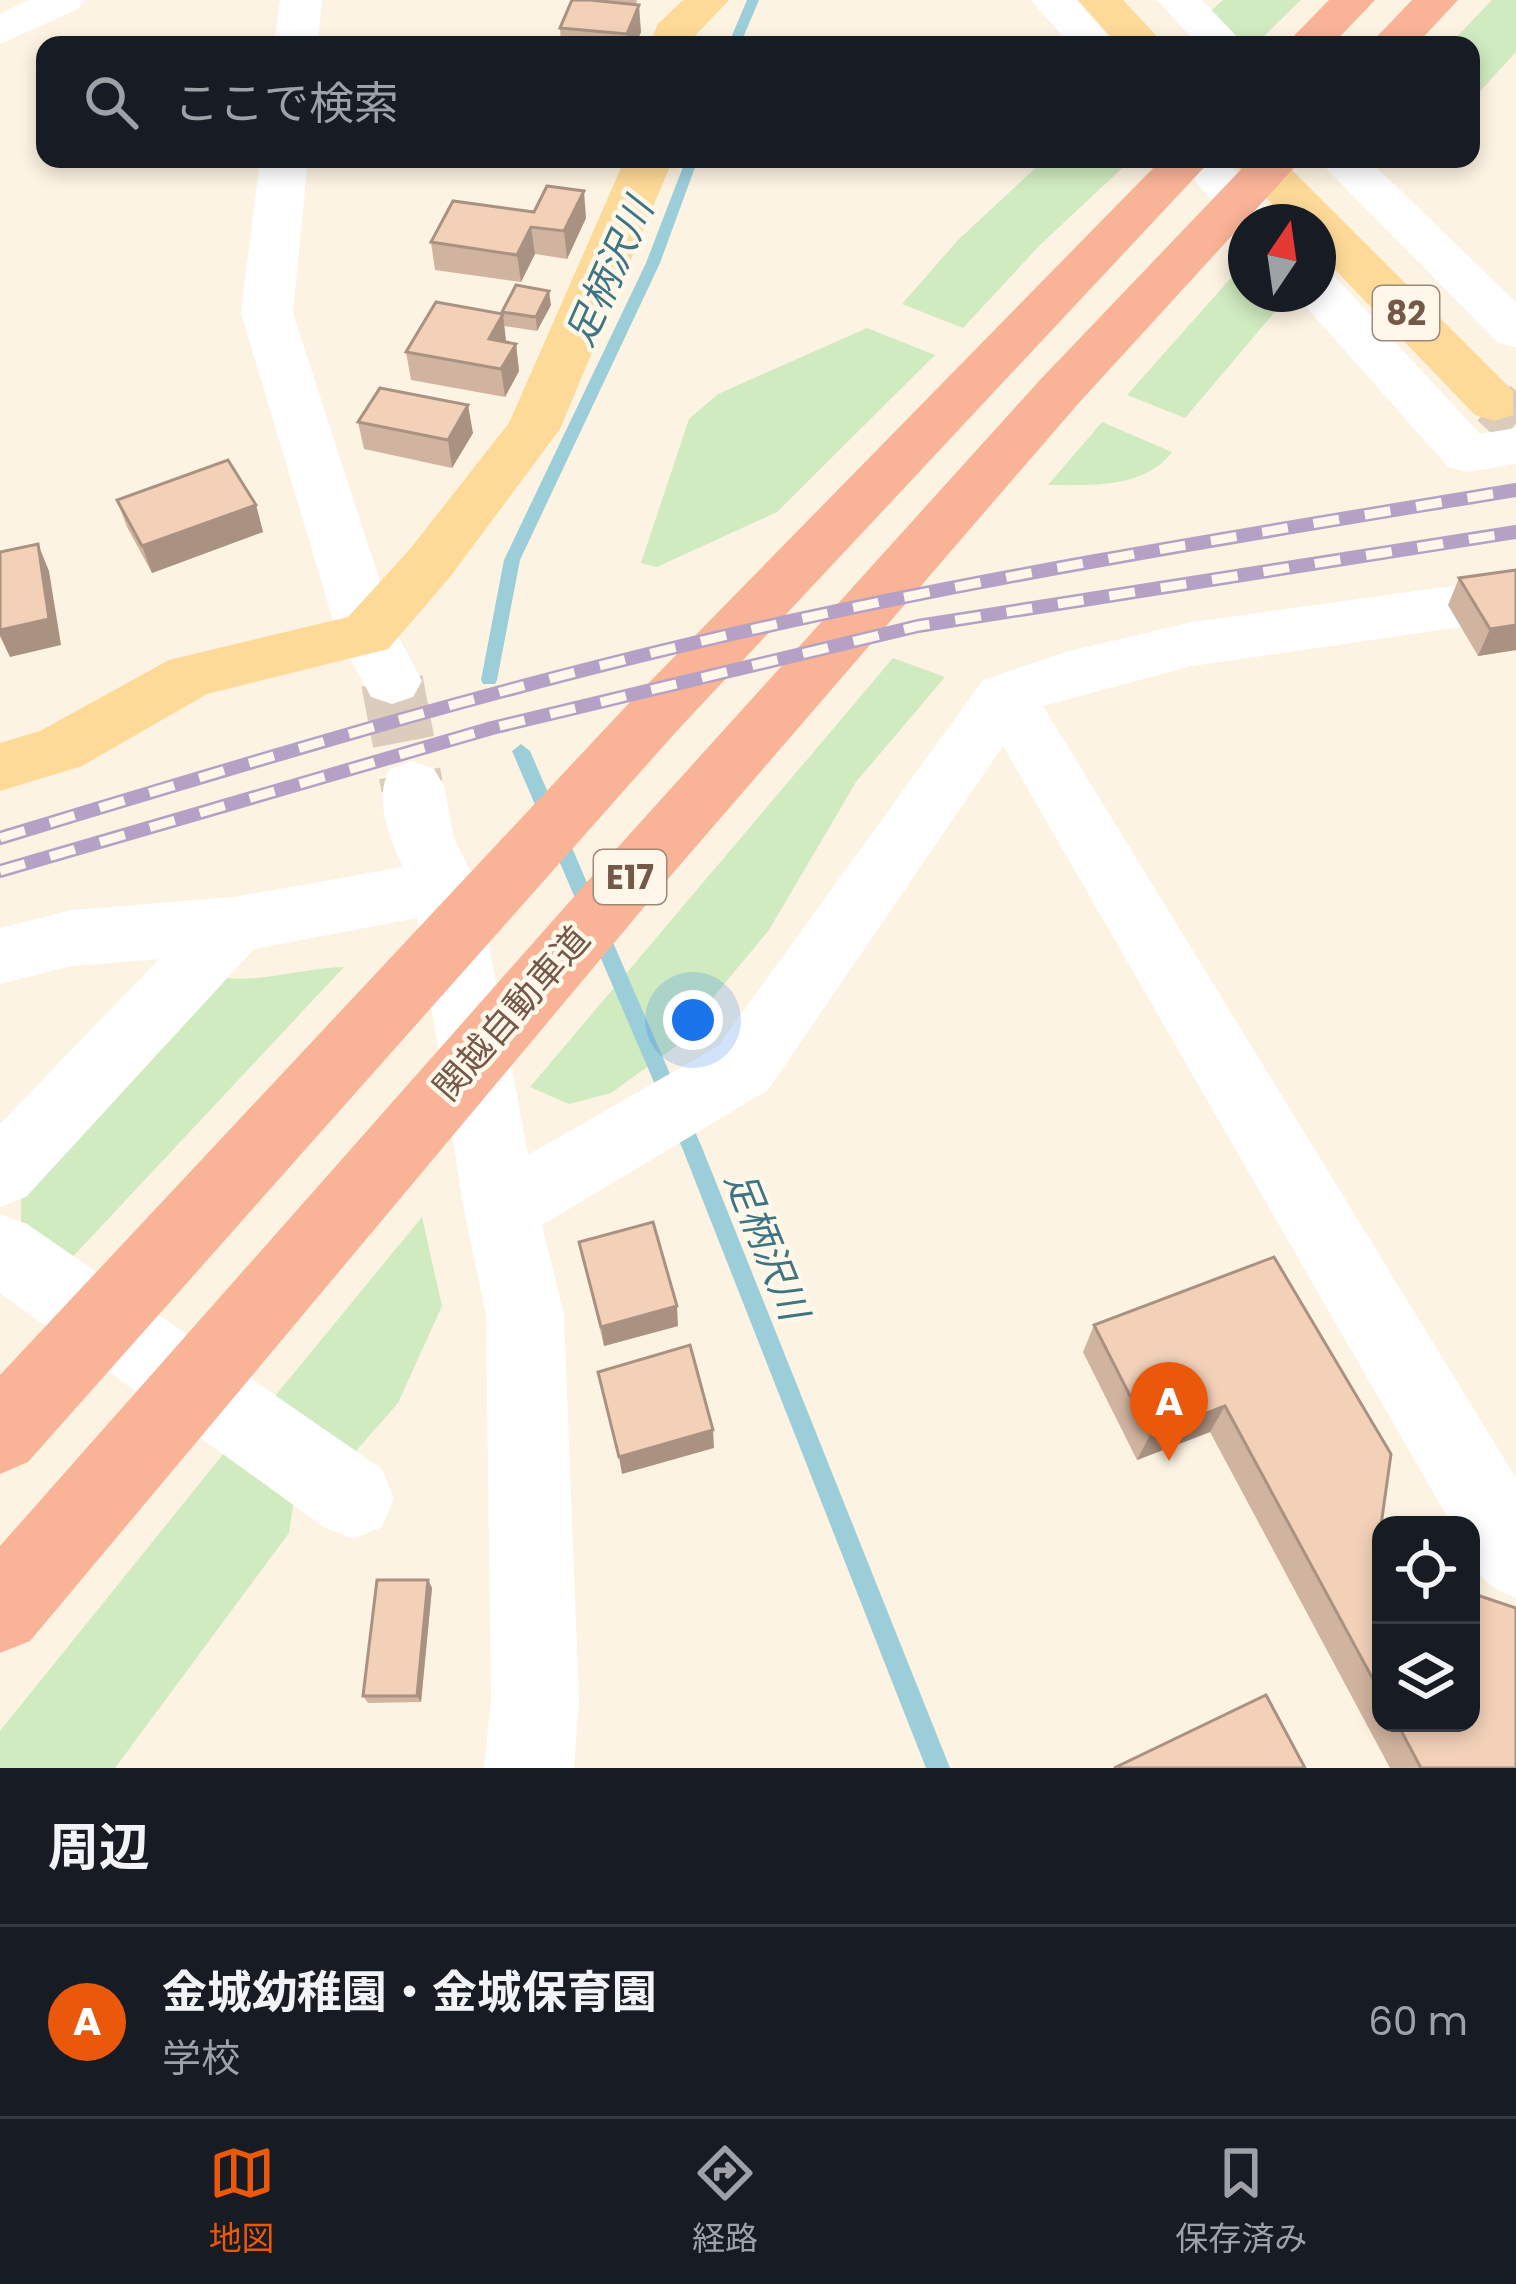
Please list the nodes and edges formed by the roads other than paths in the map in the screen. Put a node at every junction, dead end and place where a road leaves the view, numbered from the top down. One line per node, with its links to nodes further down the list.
1 (63, 0): 9 (street)
2 (301, 0): 10 (street)
3 (708, 0): 11 (main road)
4 (1052, 0): 12 (street)
5 (1099, 0): 13 (main road)
6 (1354, 0): 15 (highway)
7 (1437, 0): 16 (highway)
8 (1184, 2): 14 (street)
9 (0, 31)
10 (297, 36)
11 (673, 36)
12 (1086, 36)
13 (1134, 36)
14 (1215, 36)
15 (1316, 36)
16 (1400, 36)
17 (283, 168): 33 (street)
18 (645, 168): 33 (main road)
19 (1179, 168): 43 (highway, E17)
20 (1207, 168): 24 (street)
21 (1263, 168): 25 (main road, 82)
22 (1270, 168): 46 (highway, 関越自動車道 / E17)
23 (1349, 168): 26 (street)
24 (1240, 204)
25 (1298, 204)
26 (1396, 213): 28 (street); 30 (street)
27 (1336, 243): 31 (main road, 82)
28 (1336, 275)
29 (1336, 309): 31 (street)
30 (1516, 331)
31 (1505, 425)
32 (1516, 598): 34 (street)
33 (379, 658): 35 (main road)
34 (1006, 696): 41 (street); 45 (street)
35 (0, 767)
36 (412, 787): 37 (street)
37 (445, 886): 38 (street); 41 (street)
38 (234, 925): 39 (street); 40 (street)
39 (0, 956)
40 (0, 1174)
41 (501, 1210): 47 (street)
42 (0, 1249): 44 (street)
43 (0, 1434)
44 (353, 1498)
45 (1516, 1556)
46 (0, 1611)
47 (529, 1768)

